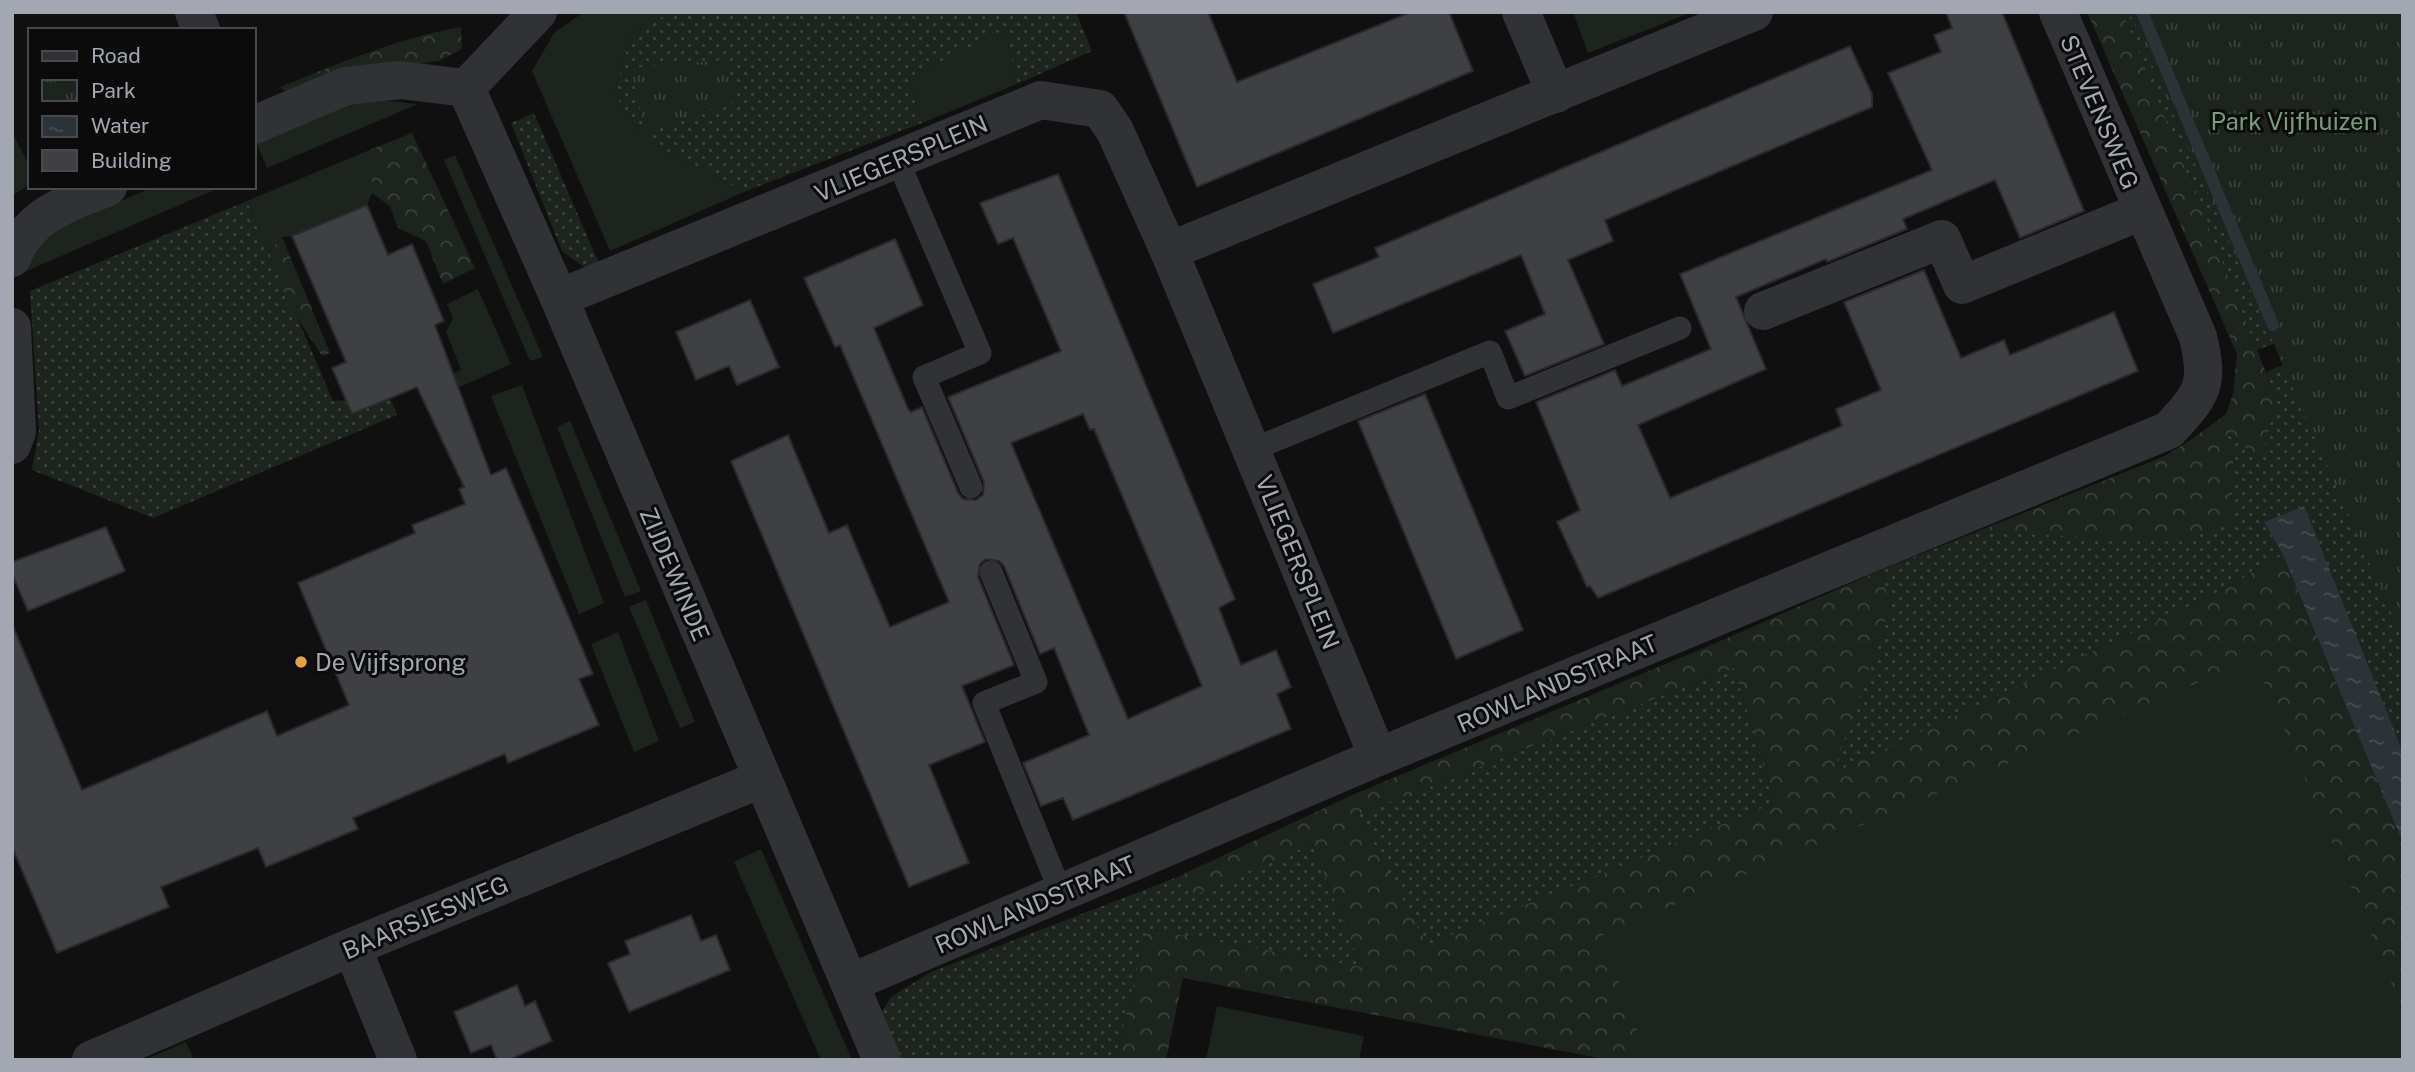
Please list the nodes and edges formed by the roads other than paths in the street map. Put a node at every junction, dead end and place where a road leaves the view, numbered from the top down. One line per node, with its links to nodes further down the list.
1 (538, 12): 5 (street)
2 (1521, 12): 6 (street)
3 (1754, 12): 6 (street)
4 (2058, 12): 10 (street, STEVENSWEG)
5 (466, 88): 7 (street); 13 (street, ZIJDEWINDE)
6 (1556, 94): 12 (street)
7 (256, 124)
8 (897, 159): 12 (street, VLIEGERSPLEIN); 13 (street, VLIEGERSPLEIN); 20 (lane)
9 (103, 189): 11 (street)
10 (2142, 211): 14 (street, STEVENSWEG); 17 (street, STEVENSWEG)
11 (15, 240)
12 (1168, 251): 19 (street, VLIEGERSPLEIN)
13 (559, 298): 23 (street, ZIJDEWINDE)
14 (1763, 312)
15 (12, 327): 18 (street)
16 (1680, 328): 19 (lane)
17 (2197, 337): 22 (street, ROWLANDSTRAAT)
18 (12, 445)
19 (1251, 450): 22 (street, VLIEGERSPLEIN)
20 (971, 486)
21 (991, 572): 24 (lane)
22 (1378, 757): 24 (street, ROWLANDSTRAAT)
23 (761, 779): 25 (street, BAARSJESWEG); 26 (street, ZIJDEWINDE)
24 (1061, 893): 26 (street, ROWLANDSTRAAT)
25 (352, 947): 27 (street, BAARSJESWEG); 28 (street)
26 (850, 983): 29 (street, ZIJDEWINDE)
27 (91, 1060)
28 (398, 1060)
29 (883, 1060)

